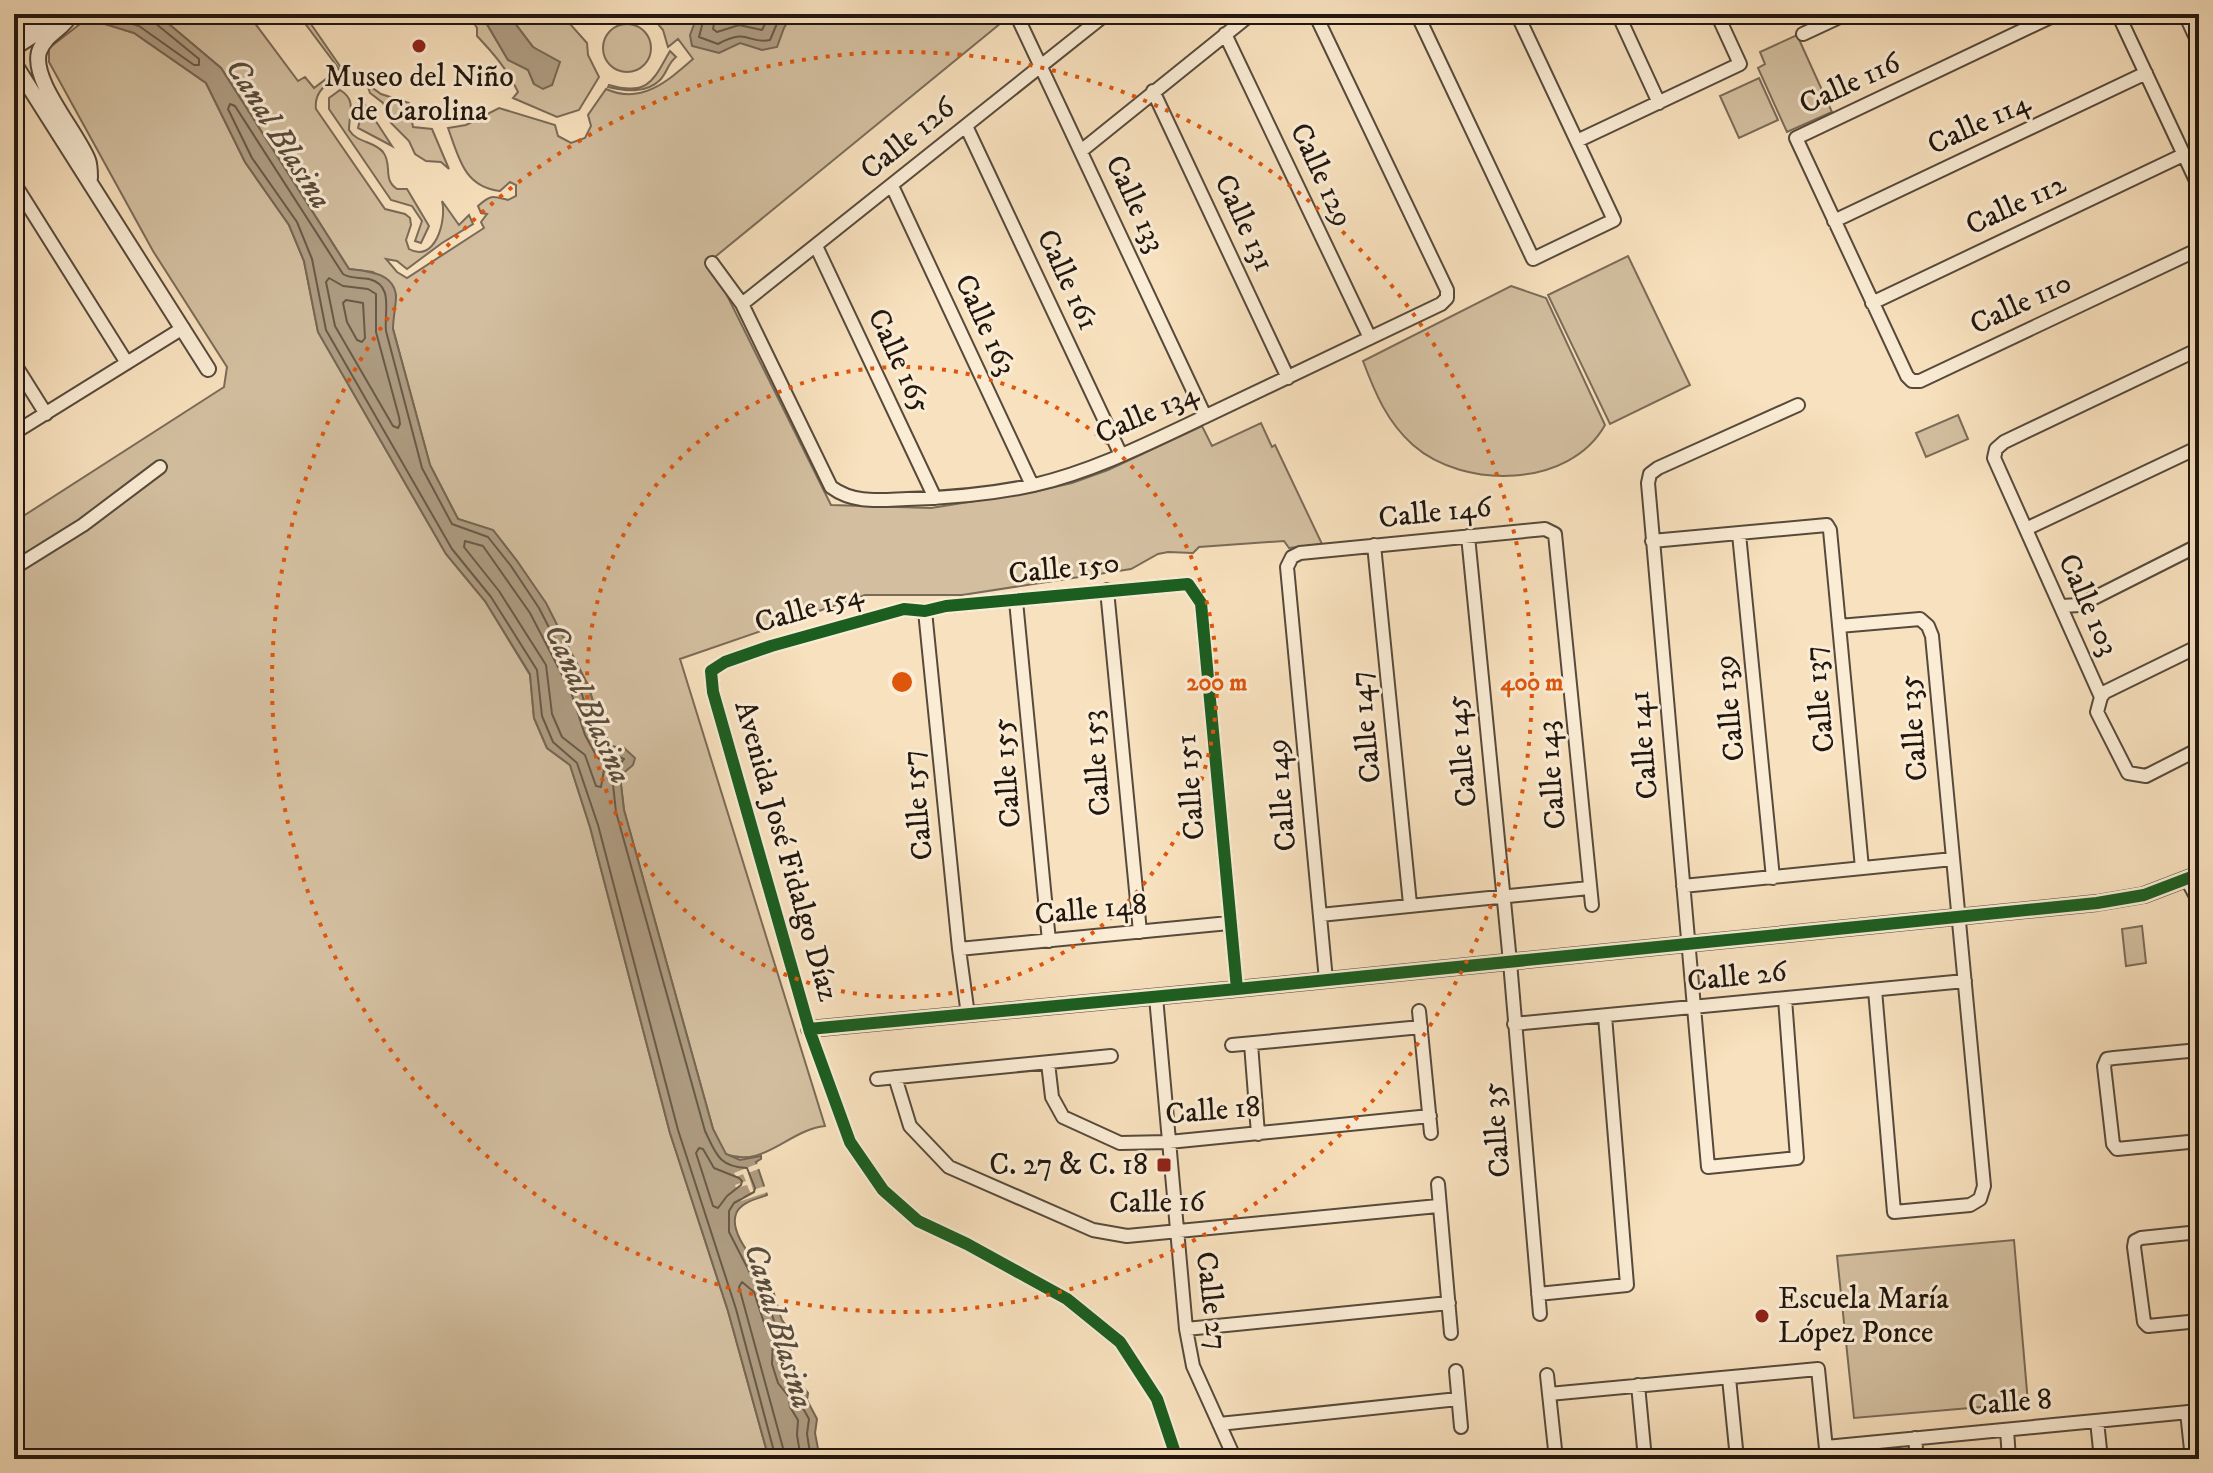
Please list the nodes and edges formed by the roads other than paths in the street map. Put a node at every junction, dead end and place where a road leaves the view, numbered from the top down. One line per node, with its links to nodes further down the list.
1 (27, 14): 16 (street)
2 (43, 14): 18 (street)
3 (69, 14): 22 (street); 34 (street)
4 (1016, 14): 24 (street, Calle 133)
5 (1106, 14): 24 (street, Calle 126)
6 (1251, 14): 19 (street)
7 (1315, 14): 44 (street, Calle 134)
8 (1417, 14): 30 (street)
9 (1517, 14): 30 (street)
10 (1618, 14): 27 (street)
11 (1717, 14): 27 (street)
12 (1846, 14): 17 (street)
13 (2057, 14): 29 (street, Calle 116)
14 (2118, 14): 25 (street)
15 (2186, 14): 21 (street)
16 (14, 15)
17 (1820, 20): 20 (street)
18 (14, 34)
19 (1225, 34): 26 (street); 44 (street, Calle 129)
20 (1803, 34)
21 (2199, 42)
22 (14, 48)
23 (14, 63): 34 (street)
24 (1041, 65): 28 (street, Calle 126); 31 (street, Calle 133)
25 (2146, 73): 32 (street); 37 (street, Calle 114)
26 (1153, 91): 31 (street); 49 (street, Calle 131)
27 (1659, 103): 30 (street)
28 (966, 126): 35 (street, Calle 126); 55 (street, Calle 161)
29 (1796, 138): 37 (street, Calle 110)
30 (1577, 141)
31 (1081, 151): 52 (street, Calle 133)
32 (2183, 155): 36 (street); 41 (street, Calle 112)
33 (14, 183): 47 (street)
34 (91, 183): 43 (street)
35 (892, 186): 38 (street, Calle 126); 57 (street, Calle 163)
36 (2199, 187)
37 (1834, 221): 41 (street, Calle 110)
38 (816, 246): 42 (street, Calle 126); 58 (street, Calle 165)
39 (2199, 249): 41 (street, Calle 110)
40 (712, 263): 42 (street)
41 (1872, 303)
42 (742, 304): 58 (street, Calle 134)
43 (183, 328): 47 (street); 48 (street)
44 (1370, 338): 49 (street, Calle 134)
45 (2199, 349): 59 (street, Calle 103)
46 (14, 363): 51 (street)
47 (127, 363): 51 (street)
48 (208, 369)
49 (1288, 378): 52 (street, Calle 134)
50 (1798, 405): 62 (street, Calle 141)
51 (46, 414): 53 (street)
52 (1205, 416): 55 (street, Calle 134)
53 (14, 433)
54 (2199, 447): 59 (street)
55 (1121, 455): 57 (street, Calle 134)
56 (160, 467): 67 (street)
57 (1032, 485): 58 (street, Calle 134)
58 (935, 498)
59 (2026, 529): 71 (street, Calle 103)
60 (1739, 534): 62 (street); 73 (street, Calle 137); 81 (street, Calle 139)
61 (1468, 536): 63 (street, Calle 146); 66 (street, Calle 146); 84 (street, Calle 145)
62 (1652, 541): 82 (street, Calle 141)
63 (1374, 545): 65 (street, Calle 146); 86 (street, Calle 147)
64 (2199, 545): 71 (street)
65 (1292, 557): 88 (street, Calle 149)
66 (1557, 562): 83 (street, Calle 143)
67 (14, 568)
68 (1188, 584): 69 (street, Calle 150); 90 (street, Calle 151)
69 (1107, 590): 70 (street, Calle 150); 91 (street, Calle 153)
70 (1016, 601): 72 (street, Calle 150); 92 (street, Calle 155)
71 (2061, 606): 76 (street, Calle 103)
72 (925, 611): 75 (street, Calle 154); 94 (street, Calle 157)
73 (1839, 626): 78 (street, Calle 135); 79 (street, Calle 137)
74 (2199, 646): 76 (street)
75 (711, 671): 108 (street, Avenida José Fidalgo Díaz)
76 (2101, 697): 77 (street, Calle 103)
77 (2199, 749)
78 (1953, 859): 79 (street); 89 (street, Calle 135)
79 (1862, 868): 81 (street)
80 (2193, 877): 85 (street); 89 (street)
81 (1773, 878): 82 (street)
82 (1683, 886): 93 (street, Calle 141)
83 (1589, 888): 84 (street); 87 (street, Calle 143)
84 (1502, 896): 86 (street); 95 (street, Calle 145)
85 (2199, 902)
86 (1410, 904): 88 (street)
87 (1592, 905)
88 (1320, 915): 96 (street, Calle 149)
89 (1959, 918): 93 (street); 97 (street, Calle 135)
90 (1229, 923): 91 (street, Calle 148); 98 (street, Calle 151)
91 (1140, 932): 92 (street, Calle 148)
92 (1049, 941): 94 (street, Calle 148)
93 (1688, 944): 95 (street); 102 (street, Calle 141)
94 (959, 949): 104 (street, Calle 157)
95 (1510, 962): 96 (street); 106 (street, Calle 35)
96 (1326, 980): 98 (street)
97 (1965, 981): 99 (street, Calle 26); 99 (street, Calle 135)
98 (1237, 989): 100 (street)
99 (1875, 990): 101 (street, Calle 26)
100 (1156, 997): 104 (street); 120 (street, Calle 27)
101 (1785, 999): 102 (street, Calle 26); 102 (street, Calle 141)
102 (1695, 1007): 105 (street, Calle 26)
103 (1419, 1011): 107 (street)
104 (968, 1015): 108 (street)
105 (1605, 1016): 106 (street, Calle 26); 125 (street)
106 (1514, 1024): 125 (street, Calle 35)
107 (1421, 1027): 109 (street); 116 (street)
108 (809, 1029): 144 (street, Avenida José Fidalgo Díaz)
109 (1251, 1044): 110 (street); 118 (street)
110 (1232, 1045)
111 (2199, 1050): 119 (street)
112 (1111, 1056): 113 (street)
113 (1048, 1063): 114 (street); 120 (street, Calle 18)
114 (895, 1077): 115 (street); 123 (street, Calle 16)
115 (877, 1079)
116 (1430, 1116): 117 (street); 118 (street, Calle 18)
117 (1431, 1133)
118 (1258, 1134): 120 (street, Calle 18)
119 (2199, 1141)
120 (1169, 1142): 123 (street, Calle 27)
121 (1438, 1184): 122 (street)
122 (1438, 1206): 123 (street, Calle 16); 126 (street)
123 (1176, 1232): 129 (street, Calle 27)
124 (2199, 1232): 128 (street)
125 (1538, 1294): 127 (street, Calle 35)
126 (1449, 1303): 129 (street); 130 (street)
127 (1540, 1314)
128 (2199, 1321)
129 (1186, 1329): 139 (street, Calle 27)
130 (1451, 1333)
131 (1456, 1371): 136 (street)
132 (1547, 1375): 135 (street)
133 (1729, 1378): 134 (street); 143 (street); 148 (street)
134 (1638, 1385): 135 (street); 147 (street)
135 (1549, 1394): 146 (street)
136 (1458, 1399): 139 (street); 140 (street)
137 (2193, 1411): 138 (street, Calle 8); 152 (street)
138 (2097, 1421): 141 (street, Calle 8); 151 (street)
139 (1219, 1424): 145 (street, Calle 27)
140 (1461, 1427)
141 (2007, 1430): 142 (street, Calle 8); 150 (street)
142 (1915, 1438): 143 (street, Calle 8); 149 (street)
143 (1827, 1453)
144 (1177, 1459)
145 (1235, 1459)
146 (1556, 1459)
147 (1645, 1459)
148 (1737, 1459)
149 (1917, 1459)
150 (2009, 1459)
151 (2101, 1459)
152 (2192, 1459)

